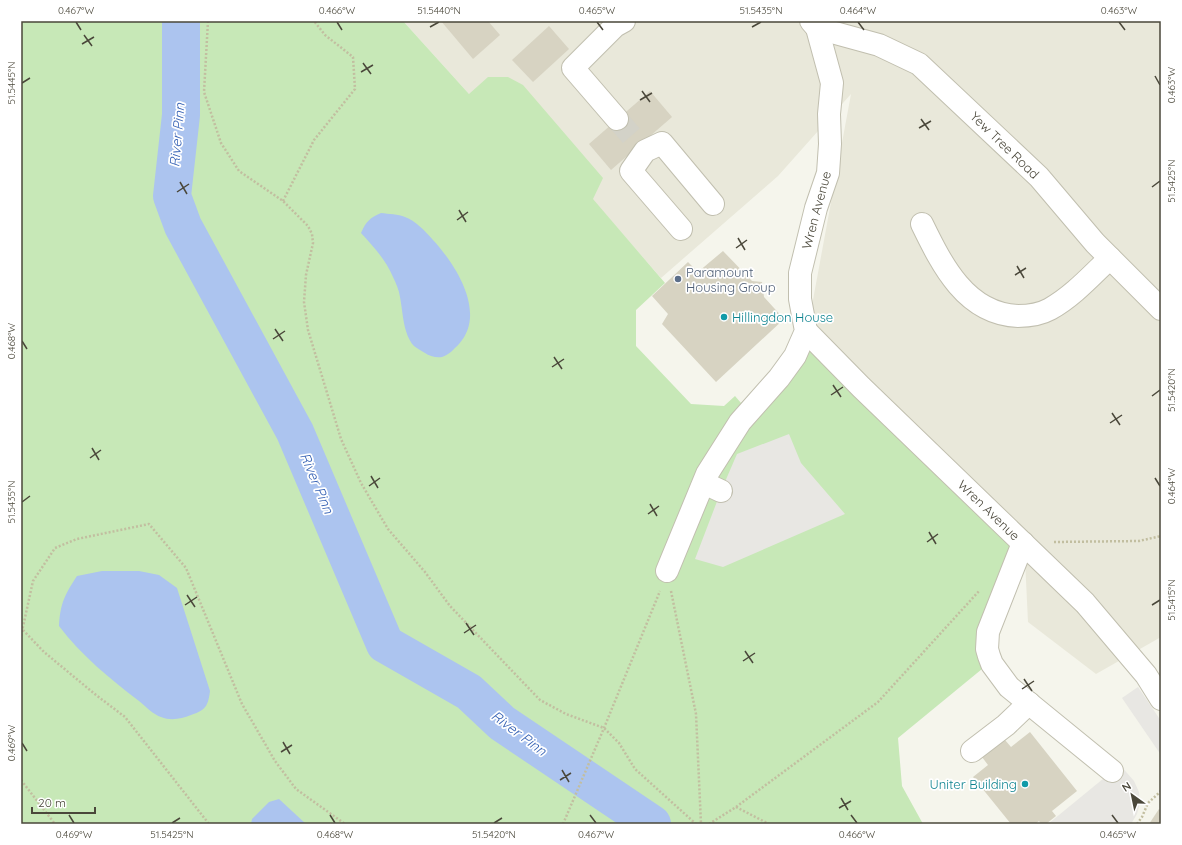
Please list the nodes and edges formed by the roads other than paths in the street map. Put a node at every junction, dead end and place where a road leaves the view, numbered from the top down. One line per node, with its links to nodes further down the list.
1 (618, 23): 3 (street)
2 (814, 25): 7 (street, Yew Tree Road); 9 (street, Wren Avenue)
3 (617, 119)
4 (713, 204): 6 (street)
5 (922, 224): 7 (street)
6 (681, 229)
7 (1110, 258): 8 (street, Yew Tree Road)
8 (1161, 309)
9 (806, 331): 10 (street, Wren Avenue); 11 (street)
10 (1023, 542): 12 (street, Wren Avenue); 13 (street)
11 (667, 572)
12 (1161, 699)
13 (1029, 703): 14 (street); 15 (street)
14 (972, 751)
15 (1112, 771)

